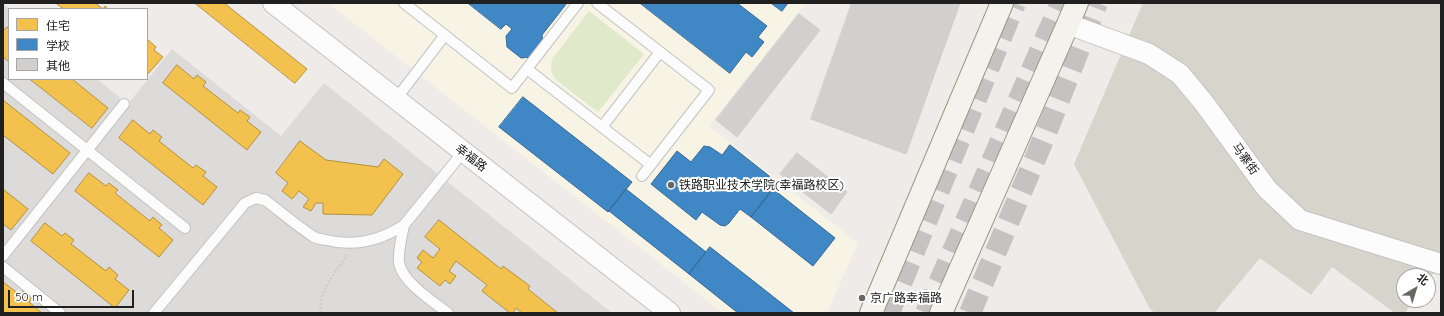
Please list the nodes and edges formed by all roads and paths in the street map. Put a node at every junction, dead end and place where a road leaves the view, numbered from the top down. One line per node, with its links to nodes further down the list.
1 (273, 3): 12 (street, 幸福路)
2 (404, 3): 8 (lane)
3 (578, 3): 10 (lane)
4 (597, 3): 9 (lane)
5 (1002, 3): 31 (main road)
6 (1077, 3): 7 (main road)
7 (1068, 24): 23 (street, 马寨街); 25 (main road)
8 (445, 35): 10 (lane); 12 (lane)
9 (660, 52): 14 (lane); 17 (lane)
10 (527, 69): 14 (lane)
11 (3, 83): 15 (lane)
12 (396, 99): 16 (street, 幸福路)
13 (124, 104): 15 (lane)
14 (602, 127): 17 (lane)
15 (87, 150): 20 (lane); 22 (lane)
16 (463, 152): 19 (lane); 30 (street, 幸福路)
17 (651, 165): 18 (lane)
18 (642, 176)
19 (404, 224): 21 (lane); 29 (lane)
20 (185, 228)
21 (355, 243): 27 (lane); 28 (path)
22 (3, 256)
23 (1441, 264)
24 (3, 268): 26 (lane)
25 (942, 312)
26 (60, 313)
27 (154, 313)
28 (320, 313)
29 (448, 313)
30 (670, 313)
31 (871, 313)

